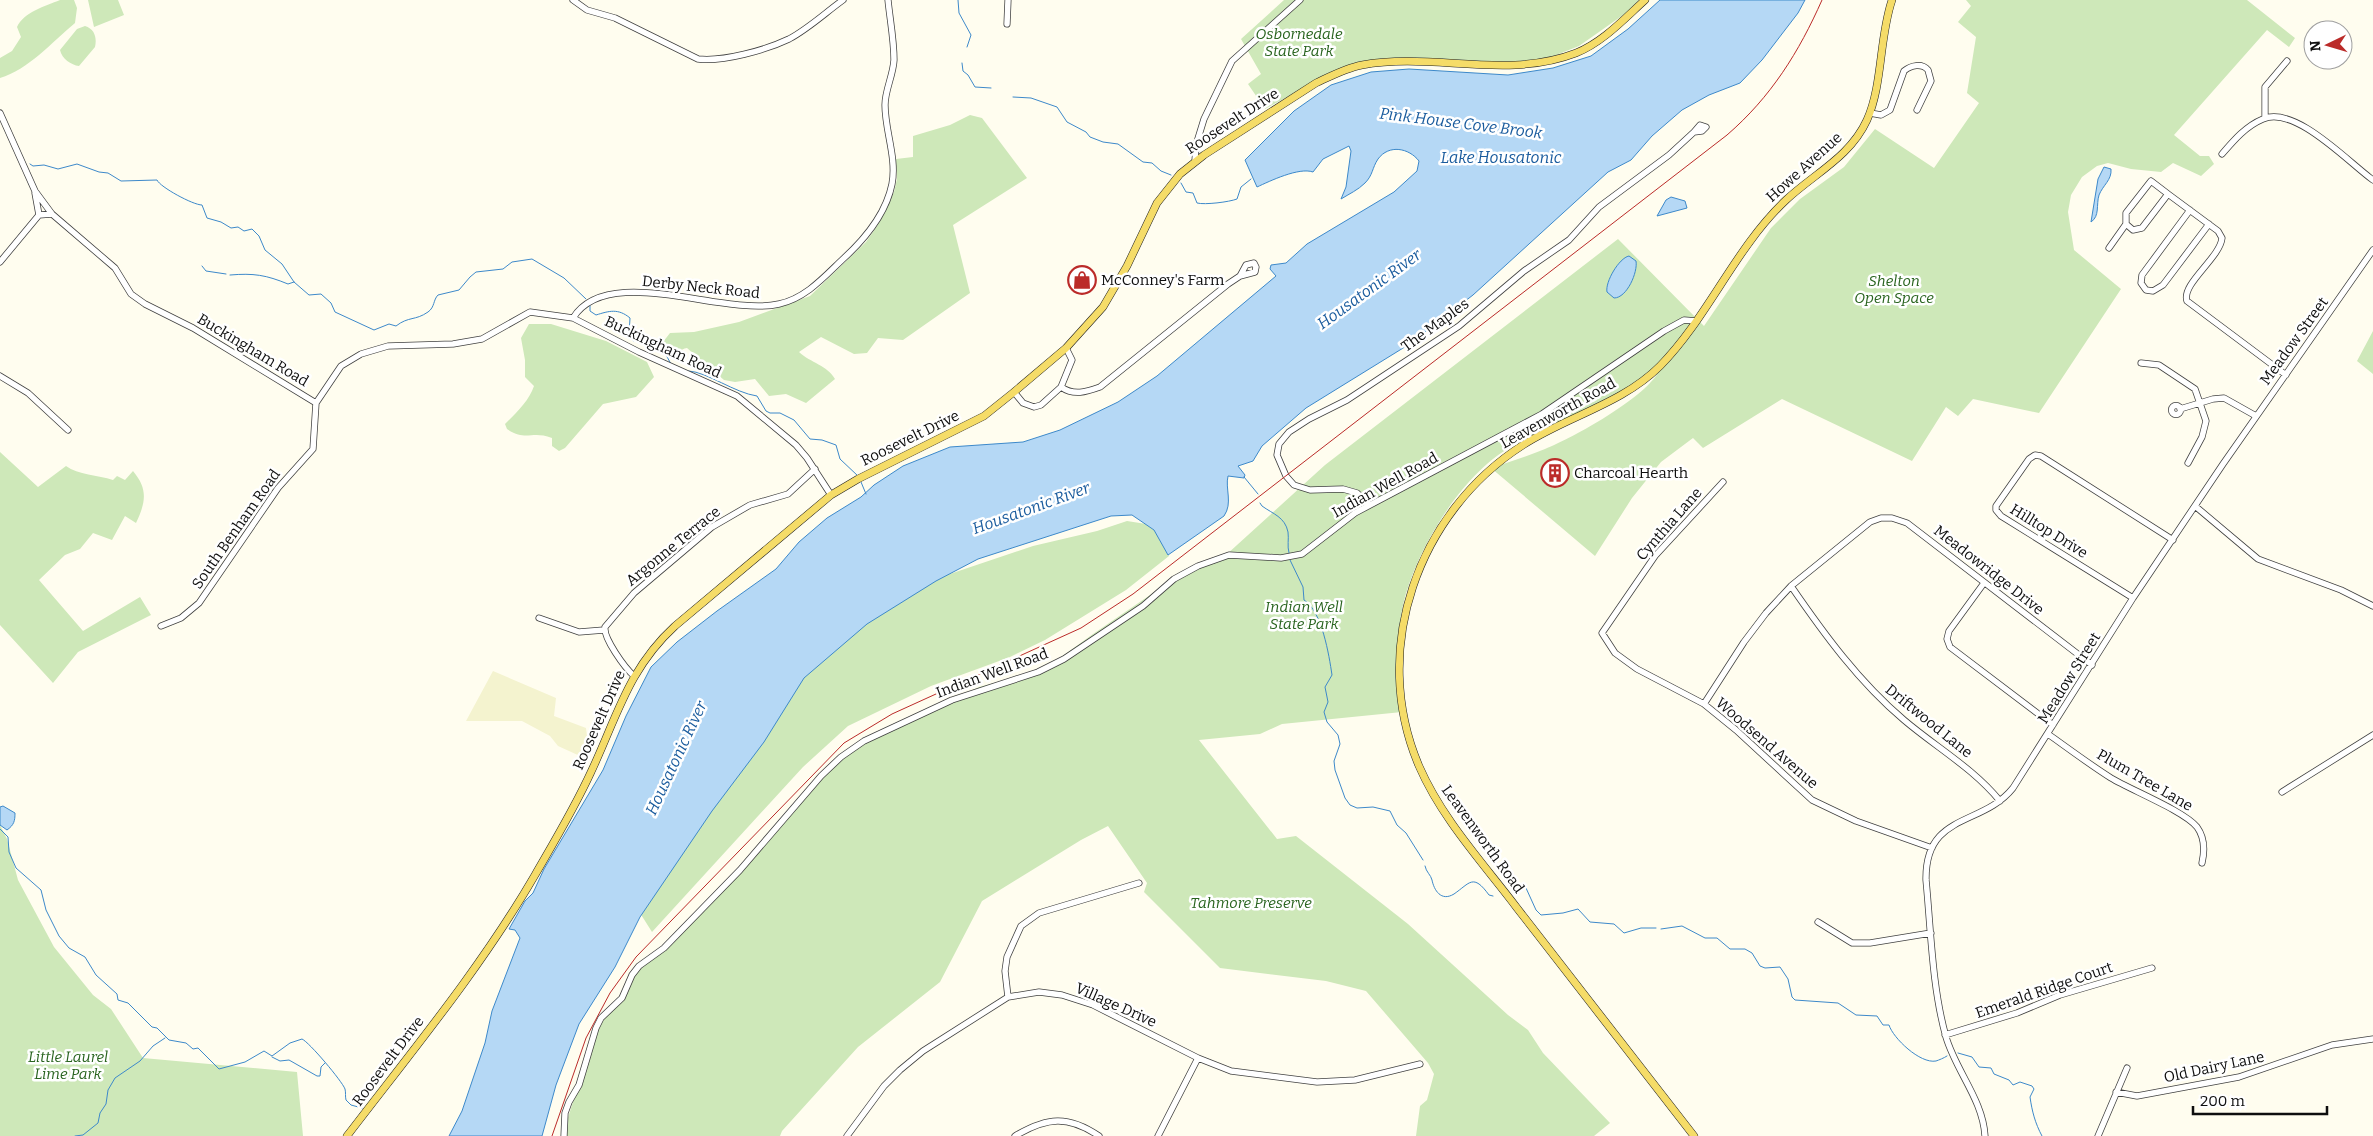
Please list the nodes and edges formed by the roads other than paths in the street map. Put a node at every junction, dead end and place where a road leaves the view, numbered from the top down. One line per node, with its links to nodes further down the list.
1 (573, 0): 2 (street)
2 (843, 0)
3 (888, 0): 30 (street, Derby Neck Road)
4 (1008, 0): 8 (street)
5 (1300, 0): 16 (street)
6 (1645, 0): 16 (main road, Roosevelt Drive)
7 (1892, 0): 12 (main road, Howe Avenue)
8 (1007, 24)
9 (2287, 60): 13 (street)
10 (1917, 110): 12 (street)
11 (0, 113): 18 (street, Buckingham Road)
12 (1870, 113): 25 (main road, Howe Avenue)
13 (2264, 118): 15 (street); 17 (street)
14 (1694, 132): 47 (street, The Maples)
15 (2222, 154)
16 (1195, 161): 32 (main road, Roosevelt Drive)
17 (2373, 180)
18 (35, 191): 21 (street, Buckingham Road); 22 (street)
19 (2168, 194): 20 (street); 23 (street); 23 (street)
20 (2190, 210): 24 (street); 24 (street)
21 (52, 214): 22 (street); 38 (street, Buckingham Road)
22 (39, 215): 28 (street)
23 (2126, 224): 26 (street)
24 (2209, 224): 34 (street)
25 (1755, 235): 31 (main road, Leavenworth Road)
26 (2109, 248)
27 (2373, 250): 34 (street, Meadow Street)
28 (0, 262)
29 (1240, 276): 36 (street)
30 (573, 318): 38 (street, Buckingham Road); 44 (street, Buckingham Road)
31 (1696, 321): 47 (street, Indian Well Road); 85 (main road, Leavenworth Road)
32 (1066, 348): 36 (street); 37 (main road, Roosevelt Drive)
33 (2141, 363): 39 (street)
34 (2286, 375): 41 (street, Meadow Street)
35 (0, 376): 42 (street)
36 (1061, 387): 37 (street)
37 (1014, 392): 46 (main road, Roosevelt Drive)
38 (316, 402): 55 (street, South Benham Road)
39 (2200, 402): 40 (street); 41 (street); 43 (street)
40 (2180, 409)
41 (2256, 416): 48 (street, Meadow Street)
42 (68, 430)
43 (2188, 463)
44 (815, 469): 46 (street, Buckingham Road); 56 (street, Argonne Terrace)
45 (1723, 482): 57 (street, Cynthia Lane)
46 (832, 495): 59 (main road, Roosevelt Drive)
47 (1369, 505): 80 (street, Indian Well Road)
48 (2195, 506): 49 (street, Meadow Street); 53 (street)
49 (2172, 540): 52 (street, Meadow Street); 52 (street, Hilltop Drive)
50 (1984, 583): 51 (street, Meadowridge Drive); 58 (street, Meadowridge Drive); 61 (street)
51 (1791, 586): 60 (street); 65 (street, Driftwood Lane)
52 (2133, 598): 58 (street, Meadow Street)
53 (2373, 606)
54 (539, 618): 56 (street)
55 (161, 626)
56 (604, 630): 59 (street)
57 (1602, 633): 60 (street, Woodsend Avenue)
58 (2092, 665): 61 (street, Meadow Street)
59 (634, 676): 79 (main road, Roosevelt Drive)
60 (1704, 704): 66 (street, Woodsend Avenue)
61 (2053, 725): 62 (street, Meadow Street)
62 (2048, 734): 65 (street, Meadow Street); 67 (street, Plum Tree Lane)
63 (2373, 735): 64 (street)
64 (2282, 792)
65 (2000, 801): 66 (street, Meadow Street)
66 (1932, 848): 70 (street, Meadow Street)
67 (2202, 863)
68 (1139, 883): 72 (street)
69 (1818, 922): 70 (street)
70 (1932, 933): 73 (street, Meadow Street)
71 (2152, 968): 73 (street, Emerald Ridge Court)
72 (1008, 997): 75 (street, Village Drive); 81 (street, Village Drive)
73 (1946, 1035): 86 (street, Meadow Street)
74 (2373, 1039): 78 (street, Old Dairy Lane)
75 (1198, 1058): 76 (street, Village Drive); 84 (street)
76 (1420, 1064)
77 (2127, 1068): 78 (street)
78 (2116, 1092): 87 (street)
79 (347, 1136)
80 (564, 1136)
81 (847, 1136)
82 (1015, 1136): 83 (street)
83 (1099, 1136)
84 (1158, 1136)
85 (1694, 1136)
86 (1985, 1136)
87 (2098, 1136)

